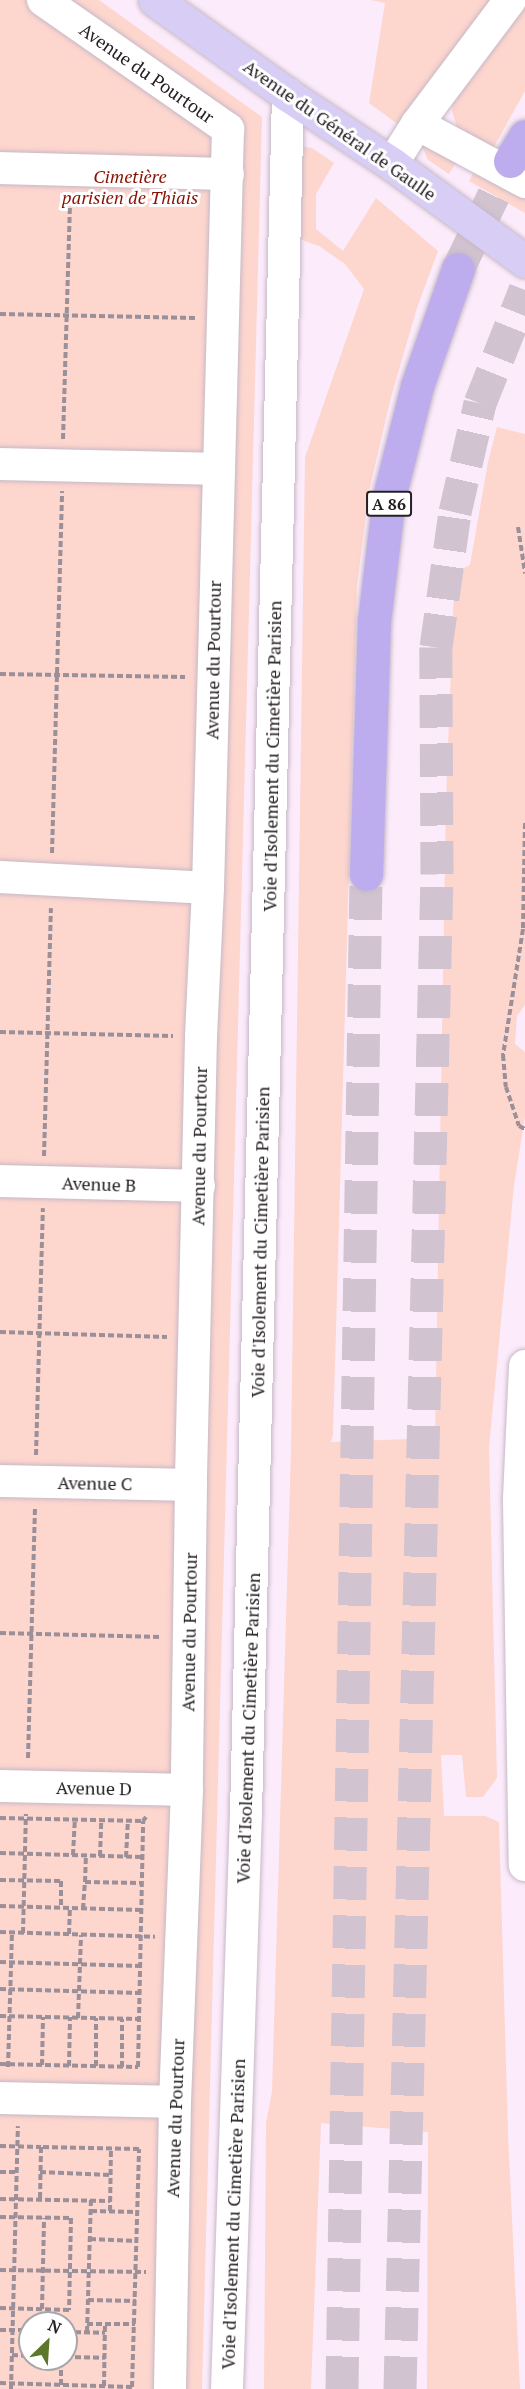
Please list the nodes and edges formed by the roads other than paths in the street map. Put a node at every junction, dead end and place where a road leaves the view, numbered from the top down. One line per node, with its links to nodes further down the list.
1 (43, 0): 9 (street, Avenue du Pourtour)
2 (155, 0): 4 (main road, Avenue du Général de Gaulle)
3 (510, 0): 5 (street)
4 (288, 95): 7 (main road, Avenue du Général de Gaulle); 29 (street, Voie d'Isolement du Cimetière Parisien)
5 (417, 124): 6 (street); 7 (street)
6 (520, 160)
7 (392, 164): 10 (main road, Avenue du Général de Gaulle)
8 (0, 168): 9 (street)
9 (228, 174): 13 (street, Avenue du Pourtour)
10 (525, 261)
11 (458, 269): 14 (highway, A 86)
12 (0, 464): 13 (street)
13 (218, 469): 16 (street, Avenue du Pourtour)
14 (366, 874)
15 (0, 877): 16 (street)
16 (208, 888): 18 (street, Avenue du Pourtour)
17 (0, 1181): 18 (street, Avenue B)
18 (199, 1186): 21 (street, Avenue du Pourtour)
19 (525, 1366): 22 (street)
20 (0, 1481): 21 (street, Avenue C)
21 (190, 1485): 24 (street, Avenue du Pourtour)
22 (522, 1500): 25 (street)
23 (14, 1786): 24 (street, Avenue D)
24 (187, 1790): 27 (street, Avenue du Pourtour)
25 (525, 1865)
26 (9, 2098): 27 (street)
27 (175, 2102): 28 (street, Avenue du Pourtour)
28 (170, 2389)
29 (227, 2389)

